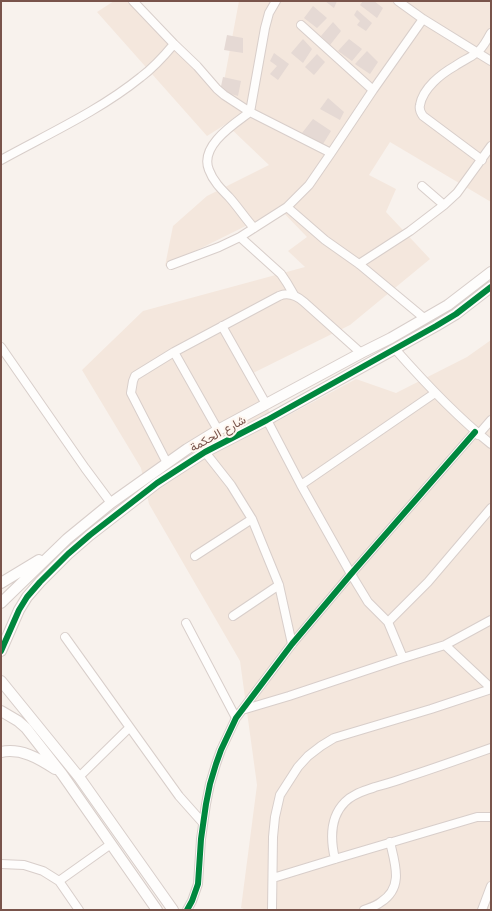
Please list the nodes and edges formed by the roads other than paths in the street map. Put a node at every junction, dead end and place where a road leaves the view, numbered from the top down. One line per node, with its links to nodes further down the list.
1 (133, 1): 7 (street)
2 (276, 1): 11 (street)
3 (398, 1): 4 (street)
4 (423, 19): 8 (street); 10 (street)
5 (301, 25): 10 (street)
6 (491, 33): 8 (street)
7 (174, 44): 11 (street); 14 (street)
8 (478, 52): 9 (street); 15 (street)
9 (491, 61)
10 (373, 90): 13 (street)
11 (250, 112): 13 (street); 19 (street)
12 (491, 146): 15 (street)
13 (331, 153): 18 (street)
14 (1, 160)
15 (482, 160): 17 (street)
16 (422, 186): 17 (street)
17 (444, 205): 21 (street)
18 (287, 207): 19 (street); 21 (street)
19 (254, 228): 20 (street)
20 (240, 237): 22 (street); 25 (street)
21 (359, 264): 26 (street)
22 (171, 265)
23 (491, 272): 26 (street, شارع الحكمة)
24 (491, 287): 29 (street, شارع الحكمة)
25 (294, 295): 27 (street); 31 (street)
26 (424, 318): 31 (street, شارع الحكمة)
27 (222, 326): 30 (street); 33 (street)
28 (1, 347): 42 (street)
29 (395, 349): 32 (street); 34 (street, شارع الحكمة)
30 (174, 352): 36 (street); 40 (street)
31 (361, 353): 33 (street, شارع الحكمة)
32 (435, 393): 37 (street); 41 (street)
33 (266, 404): 36 (street, شارع الحكمة)
34 (267, 420): 39 (street, شارع الحكمة); 41 (street)
35 (491, 420): 37 (street)
36 (218, 430): 40 (street, شارع الحكمة)
37 (477, 433): 38 (street); 47 (street)
38 (491, 444)
39 (205, 452): 44 (street); 58 (street, شارع الحكمة)
40 (167, 463): 42 (street, شارع الحكمة)
41 (301, 485): 47 (street)
42 (111, 503): 45 (street, شارع الحكمة)
43 (491, 508): 53 (street)
44 (252, 520): 46 (street); 49 (street)
45 (54, 551): 48 (street); 50 (street, شارع الحكمة)
46 (195, 556)
47 (351, 574): 53 (street); 56 (street)
48 (1, 583)
49 (278, 585): 51 (street); 56 (street)
50 (1, 603)
51 (233, 616)
52 (491, 620): 57 (street)
53 (388, 622): 59 (street)
54 (186, 623): 64 (street)
55 (64, 637): 65 (street)
56 (292, 644): 62 (street)
57 (445, 645): 59 (street); 61 (street)
58 (1, 651)
59 (403, 658): 62 (street)
60 (1, 681): 69 (street)
61 (491, 689): 76 (street)
62 (242, 710): 64 (street)
63 (1, 711): 68 (street)
64 (236, 718): 71 (street)
65 (130, 728): 69 (street); 71 (street)
66 (491, 748): 74 (street)
67 (1, 752): 68 (street)
68 (62, 774): 73 (street)
69 (79, 777): 81 (street)
70 (491, 816): 72 (street)
71 (203, 824): 82 (street)
72 (390, 842): 74 (street); 84 (street)
73 (111, 844): 77 (street); 80 (street)
74 (335, 859): 76 (street)
75 (1, 864): 77 (street)
76 (273, 878): 83 (street)
77 (59, 881): 79 (street)
78 (490, 891): 85 (street)
79 (79, 910)
80 (157, 910)
81 (173, 910)
82 (187, 910)
83 (272, 910)
84 (364, 910)
85 (482, 910)

